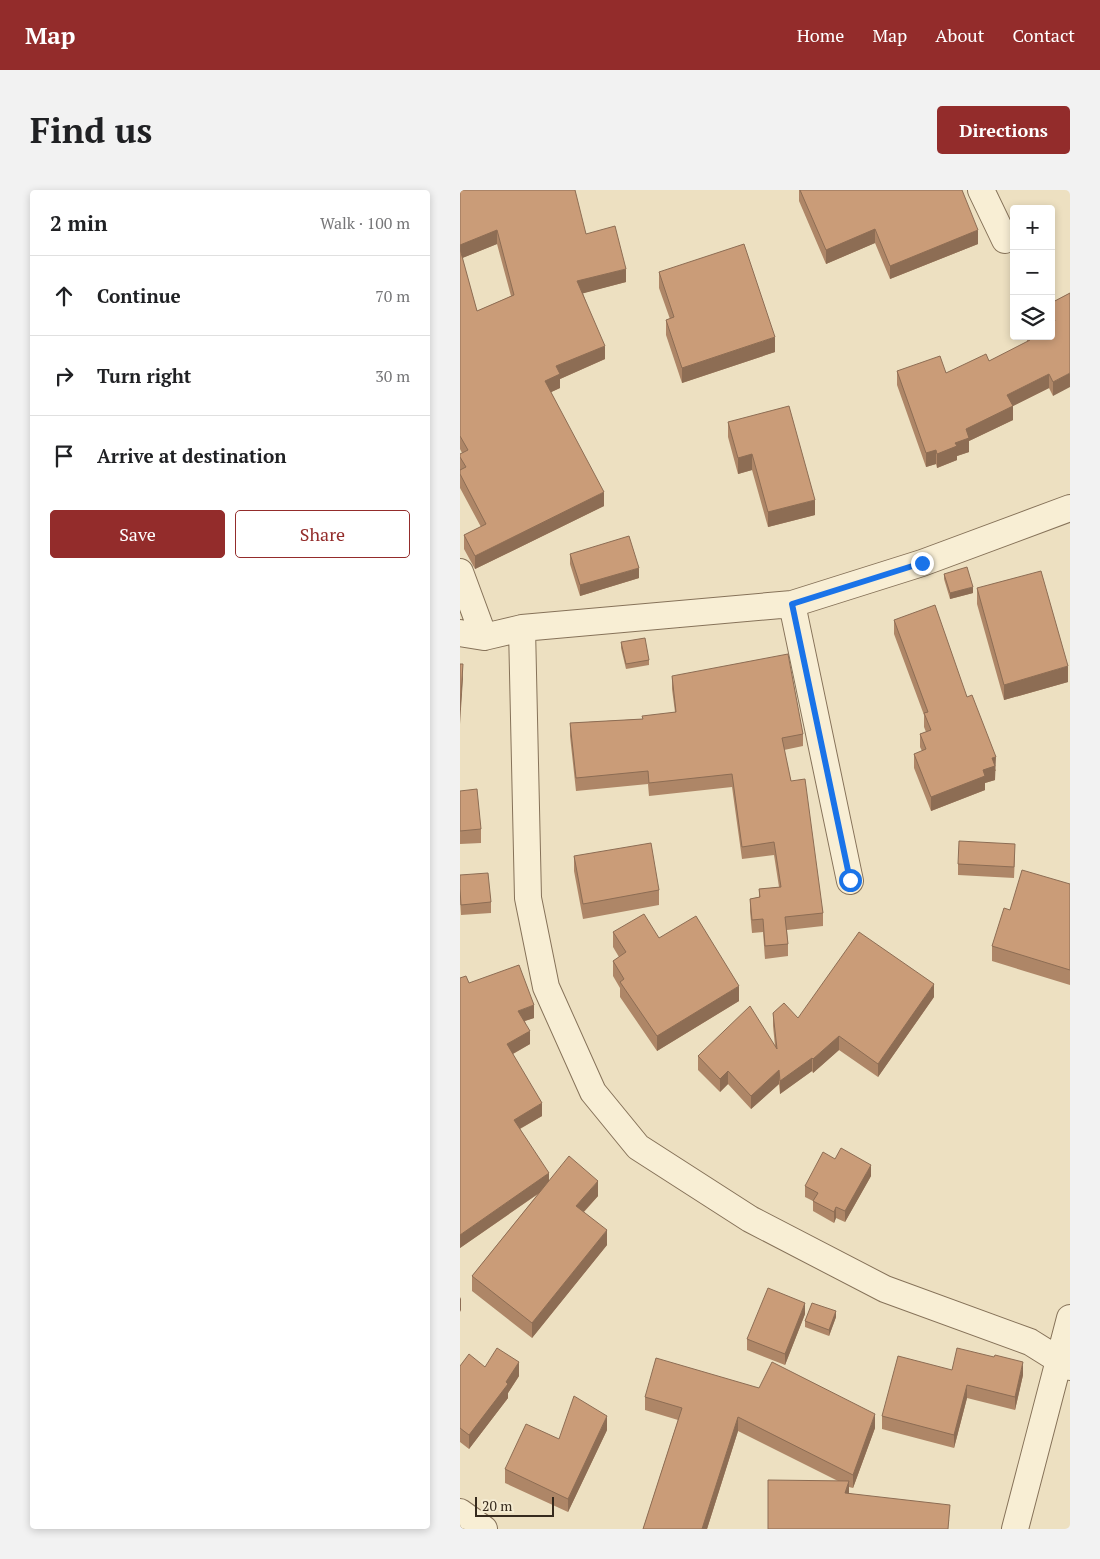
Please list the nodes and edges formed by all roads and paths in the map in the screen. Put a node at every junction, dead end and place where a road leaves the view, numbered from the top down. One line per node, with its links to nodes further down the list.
1 (981, 190): 2 (street)
2 (1005, 240)
3 (1070, 508): 5 (street)
4 (460, 572): 7 (street)
5 (792, 604): 6 (street); 8 (street)
6 (522, 628): 7 (street); 10 (street)
7 (472, 635)
8 (850, 880)
9 (1070, 1318): 10 (street)
10 (1064, 1364): 13 (street)
11 (460, 1512): 12 (street)
12 (484, 1529)
13 (1016, 1529)

